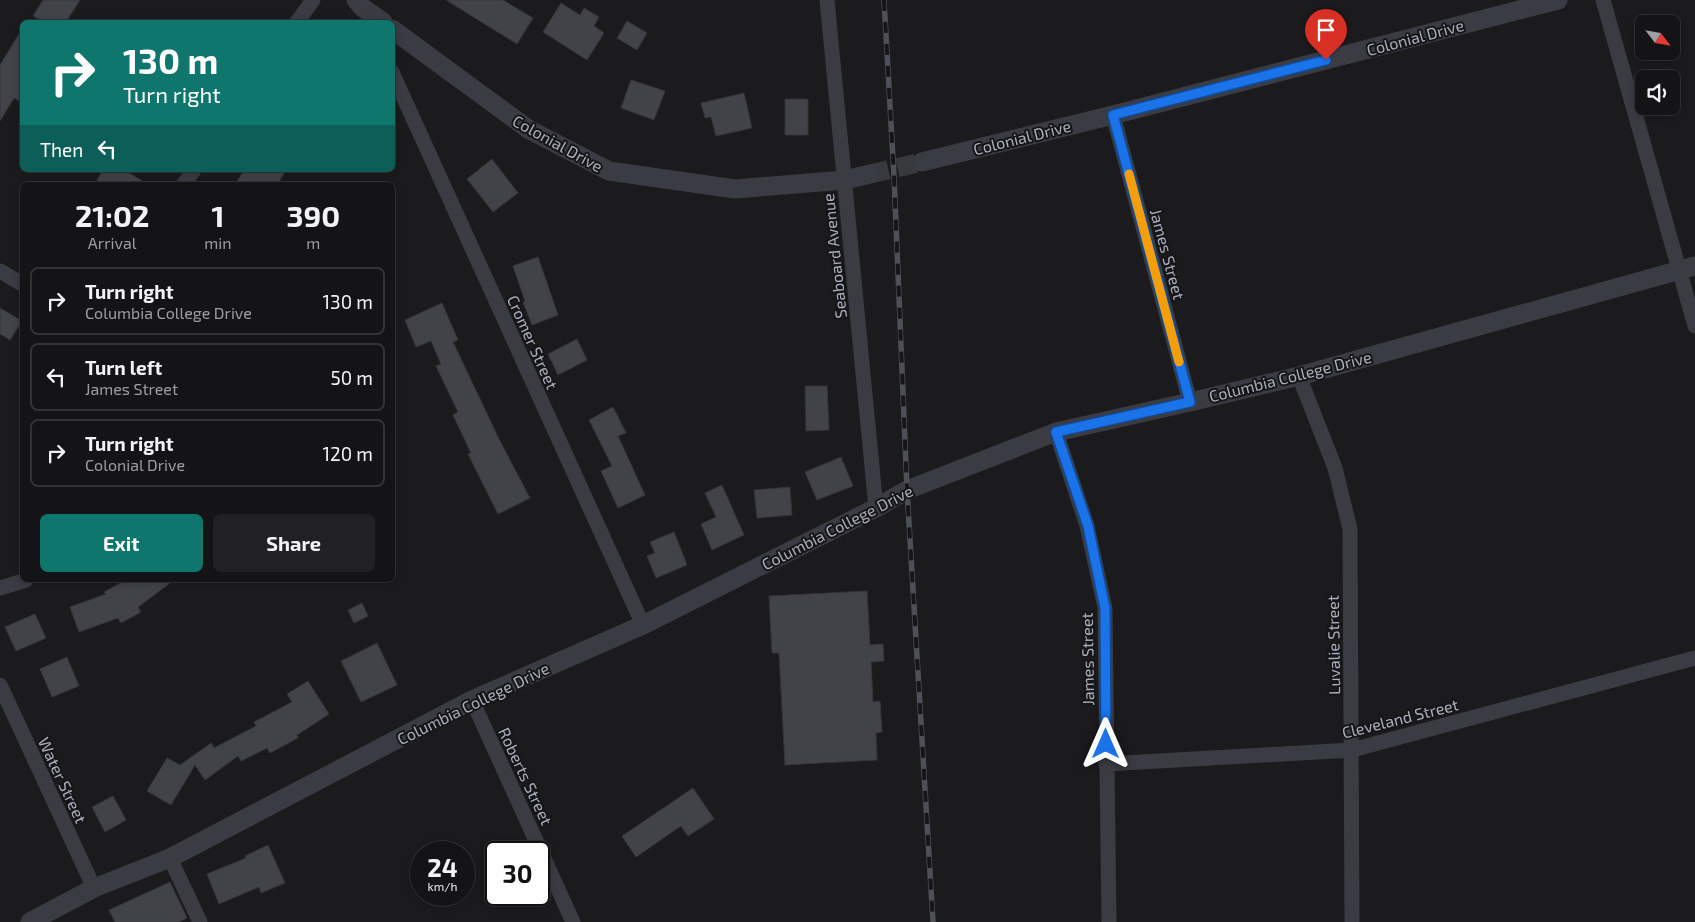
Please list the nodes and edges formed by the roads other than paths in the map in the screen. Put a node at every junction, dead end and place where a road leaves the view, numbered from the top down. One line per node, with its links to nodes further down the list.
1 (313, 0): 6 (street)
2 (827, 0): 13 (street, Seaboard Avenue)
3 (1558, 0): 10 (street, Colonial Drive)
4 (1602, 0): 14 (street)
5 (363, 10): 7 (street)
6 (298, 20)
7 (380, 20)
8 (395, 31): 13 (street, Colonial Drive)
9 (395, 79): 24 (street, Cromer Street)
10 (1113, 115): 11 (street, Colonial Drive); 19 (street, James Street)
11 (922, 162)
12 (870, 174): 13 (street, Colonial Drive)
13 (844, 180): 21 (street, Seaboard Avenue)
14 (1687, 268): 17 (street); 18 (street, Columbia College Drive)
15 (0, 271): 16 (street)
16 (20, 283)
17 (1695, 326)
18 (1299, 376): 19 (street, Columbia College Drive); 28 (street, Luvalie Street)
19 (1190, 402): 20 (street, Columbia College Drive)
20 (1056, 432): 21 (street, Columbia College Drive); 29 (street, James Street)
21 (876, 508): 24 (street, Columbia College Drive)
22 (20, 582): 23 (street)
23 (0, 588)
24 (642, 625): 27 (street, Columbia College Drive)
25 (1695, 658): 28 (street, Cleveland Street)
26 (0, 686): 31 (street, Water Street)
27 (472, 700): 30 (street, Columbia College Drive); 34 (street, Roberts Street)
28 (1352, 750): 29 (street, Cleveland Street); 36 (street, Luvalie Street)
29 (1106, 764): 35 (street, James Street)
30 (170, 858): 31 (street, Columbia College Drive); 33 (street)
31 (94, 888): 32 (street, Columbia College Drive)
32 (30, 922)
33 (200, 922)
34 (573, 922)
35 (1109, 922)
36 (1352, 922)

